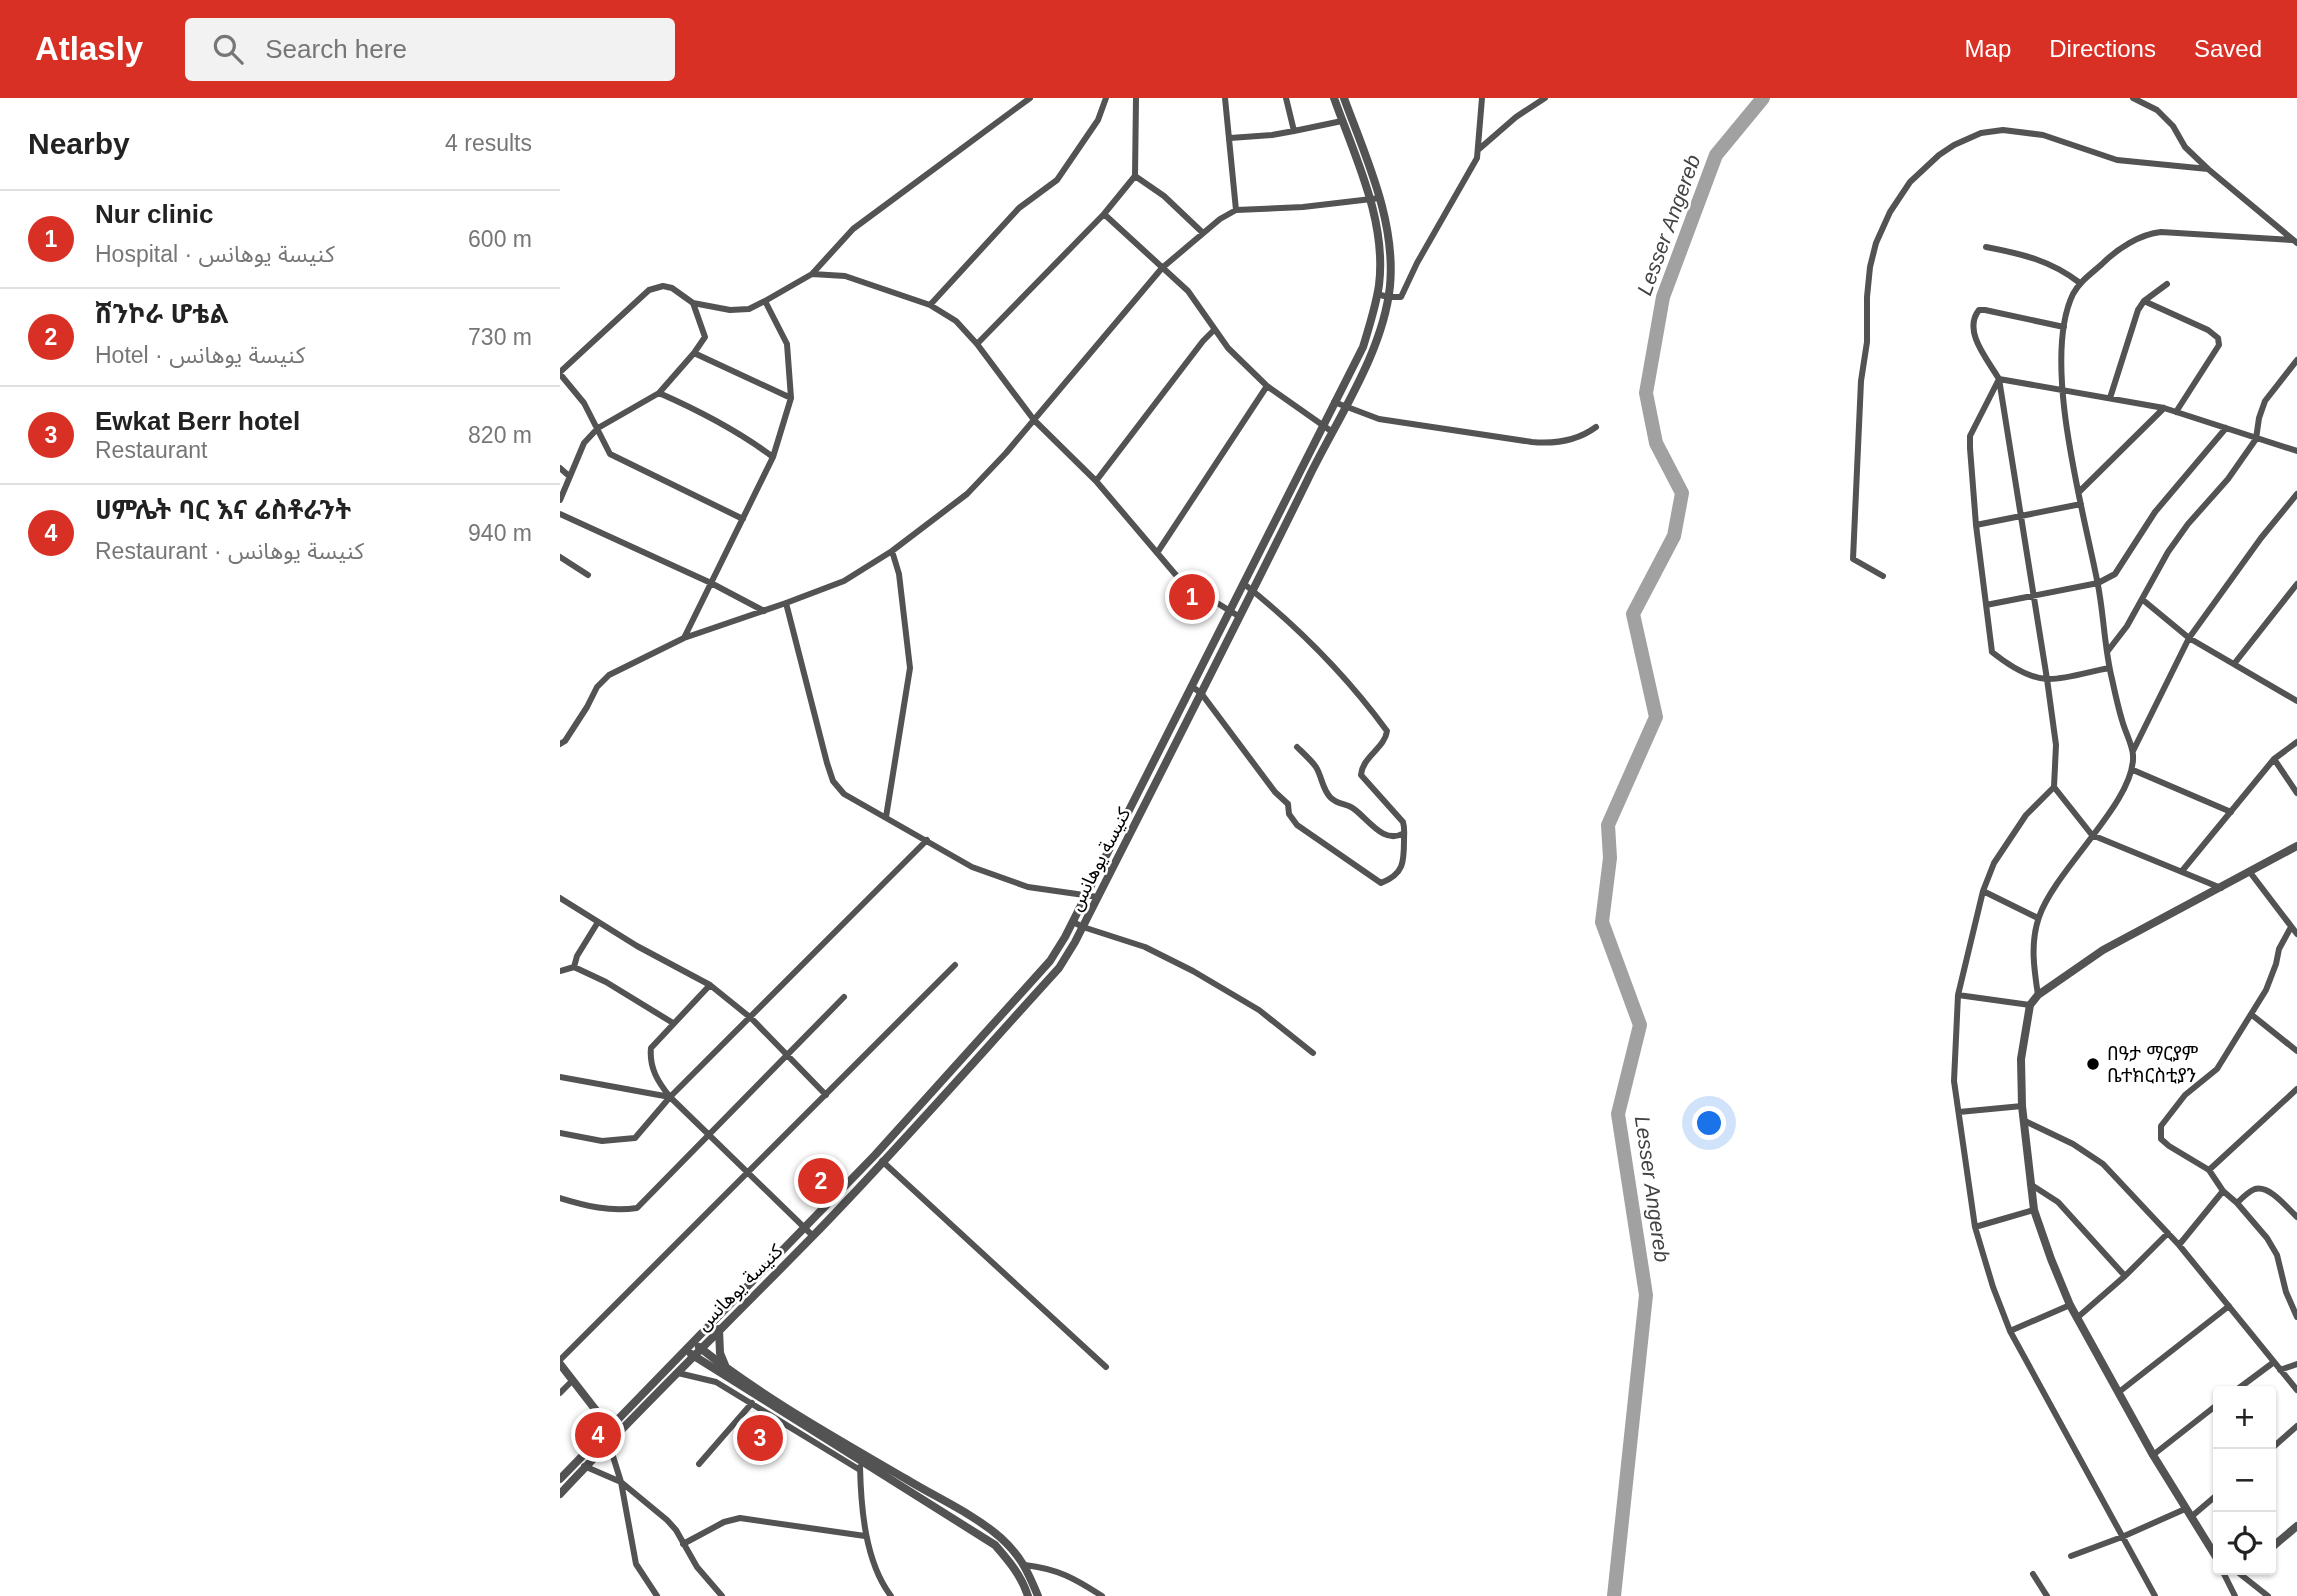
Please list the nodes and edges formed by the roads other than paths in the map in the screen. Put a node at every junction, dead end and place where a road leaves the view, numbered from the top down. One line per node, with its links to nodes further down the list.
1 (1030, 98): 25 (street)
2 (1105, 98): 33 (street)
3 (1136, 98): 16 (street)
4 (1226, 98): 13 (street)
5 (1286, 98): 12 (street)
6 (1334, 98): 11 (street)
7 (1344, 98): 17 (street, كنيسة يوهانس)
8 (1482, 98): 14 (street)
9 (1545, 98): 14 (street)
10 (2133, 98): 15 (street)
11 (1342, 121): 12 (street); 18 (street)
12 (1294, 131): 13 (street)
13 (1230, 138): 19 (street)
14 (1478, 150): 29 (street)
15 (2208, 169): 22 (street); 74 (street)
16 (1135, 176): 20 (street); 21 (street)
17 (1380, 198): 18 (street); 29 (street, كنيسة يوهانس)
18 (1370, 200): 19 (street); 28 (street)
19 (1236, 210): 21 (street)
20 (1104, 214): 24 (street); 36 (street)
21 (1203, 233): 24 (street)
22 (2295, 242): 26 (street)
23 (1986, 247): 26 (street)
24 (1162, 268): 35 (street); 50 (street)
25 (812, 274): 30 (street); 33 (street)
26 (2080, 283): 34 (street)
27 (2167, 284): 31 (street)
28 (1377, 294): 29 (street); 46 (street)
29 (1388, 298): 47 (street, كنيسة يوهانس)
30 (765, 301): 32 (street); 44 (street)
31 (2144, 301): 45 (street); 49 (street)
32 (693, 303): 37 (street); 39 (street)
33 (930, 305): 36 (street)
34 (2064, 327): 40 (street); 42 (street)
35 (1214, 330): 41 (street); 61 (street)
36 (977, 344): 50 (street)
37 (694, 353): 43 (street); 44 (street)
38 (2297, 360): 56 (street)
39 (560, 373): 53 (street)
40 (1998, 379): 42 (street); 67 (street); 69 (street)
41 (1267, 386): 51 (street); 71 (street)
42 (2061, 389): 45 (street); 62 (street)
43 (659, 393): 53 (street); 58 (street)
44 (792, 398): 58 (street)
45 (2110, 398): 48 (street)
46 (1334, 402): 47 (street); 51 (street)
47 (1344, 408): 52 (street); 55 (street, كنيسة يوهانس)
48 (2164, 408): 49 (street); 62 (street)
49 (2176, 412): 54 (street)
50 (1034, 420): 61 (street); 70 (street)
51 (1322, 425): 55 (street); 76 (street)
52 (1596, 427)
53 (598, 428): 60 (street); 68 (street)
54 (2226, 428): 56 (street); 77 (street)
55 (1331, 431): 79 (street, كنيسة يوهانس)
56 (2256, 439): 57 (street); 81 (street)
57 (2297, 450)
58 (773, 457): 68 (street)
59 (560, 468): 60 (street)
60 (569, 476): 64 (street)
61 (1096, 481): 71 (street)
62 (2079, 492): 65 (street)
63 (2297, 495): 88 (street)
64 (560, 500)
65 (2081, 504): 67 (street); 77 (street)
66 (560, 513): 75 (street)
67 (2021, 516): 69 (street); 80 (street)
68 (743, 519): 75 (street)
69 (1976, 525): 83 (street)
70 (892, 551): 82 (street); 105 (street)
71 (1157, 553): 85 (street)
72 (560, 557): 73 (street)
73 (588, 575)
74 (1883, 576)
75 (711, 583): 84 (street); 87 (street)
76 (1243, 583): 79 (street); 85 (street)
77 (2098, 583): 80 (street); 89 (street)
78 (2297, 584): 90 (street)
79 (1253, 591): 86 (street, كنيسة يوهانس); 106 (street)
80 (2034, 595): 83 (street); 92 (street)
81 (2143, 600): 88 (street); 89 (street)
82 (786, 603): 84 (street); 105 (street)
83 (1986, 604): 92 (street)
84 (764, 611): 87 (street)
85 (1229, 612): 86 (street); 93 (street)
86 (1240, 617): 94 (street, كنيسة يوهانس)
87 (684, 638): 97 (street)
88 (2189, 638): 90 (street); 99 (street)
89 (2107, 652): 91 (street)
90 (2234, 664): 95 (street)
91 (2109, 668): 92 (street); 99 (street)
92 (2047, 679): 102 (street)
93 (1191, 686): 94 (street); 114 (street)
94 (1201, 693): 106 (street); 115 (street, كنيسة يوهانس)
95 (2297, 701)
96 (2297, 742): 100 (street)
97 (560, 744)
98 (1297, 747): 106 (street)
99 (2133, 752): 101 (street)
100 (2274, 759): 103 (street); 104 (street)
101 (2133, 770): 104 (street); 107 (street)
102 (2054, 788): 107 (street); 113 (street)
103 (2297, 793)
104 (2231, 812): 110 (street)
105 (886, 817): 108 (street)
106 (1404, 833)
107 (2092, 835): 110 (street); 117 (street)
108 (927, 840): 114 (street); 132 (street)
109 (2297, 846): 111 (street)
110 (2182, 870): 112 (street)
111 (2249, 872): 112 (street); 121 (street)
112 (2221, 888): 128 (street)
113 (1983, 891): 117 (street); 127 (street)
114 (1086, 896): 115 (street); 119 (street)
115 (1098, 897): 120 (street, كنيسة يوهانس)
116 (560, 898): 118 (street)
117 (2038, 918): 128 (street)
118 (598, 922): 124 (street); 126 (street)
119 (1073, 922): 120 (street); 146 (street)
120 (1083, 927): 135 (street); 147 (street, كنيسة يوهانس)
121 (2291, 927): 122 (street); 131 (street)
122 (2297, 934)
123 (955, 965): 139 (street)
124 (574, 967): 125 (street); 133 (street)
125 (560, 971)
126 (709, 985): 132 (street); 133 (street)
127 (1958, 995): 130 (street); 142 (street)
128 (2038, 995): 130 (street)
129 (844, 997): 136 (street)
130 (2030, 1005): 141 (street)
131 (2252, 1015): 134 (street); 148 (street)
132 (751, 1018): 136 (street); 140 (street)
133 (673, 1023): 140 (street)
134 (2297, 1051)
135 (1312, 1053)
136 (786, 1056): 139 (street); 145 (street)
137 (560, 1077): 140 (street)
138 (2297, 1090): 148 (street)
139 (826, 1095): 149 (street)
140 (670, 1097): 144 (street); 145 (street)
141 (2022, 1106): 142 (street); 143 (street)
142 (1959, 1112): 156 (street)
143 (2025, 1121): 150 (street); 158 (street)
144 (560, 1133)
145 (708, 1134): 149 (street); 152 (street)
146 (875, 1155): 147 (street); 157 (street)
147 (883, 1162): 159 (street, كنيسة يوهانس); 173 (street)
148 (2209, 1170): 151 (street)
149 (747, 1172): 157 (street); 170 (street)
150 (2030, 1184): 154 (street); 161 (street)
151 (2223, 1191): 153 (street); 160 (street)
152 (560, 1198)
153 (2237, 1203): 155 (street); 165 (street)
154 (2034, 1210): 156 (street); 162 (street)
155 (2297, 1217)
156 (1975, 1227): 167 (street)
157 (805, 1229): 159 (street); 168 (street)
158 (2168, 1233): 160 (street); 161 (street)
159 (813, 1236): 166 (street, كنيسة يوهانس)
160 (2179, 1245): 163 (street)
161 (2125, 1276): 164 (street)
162 (2070, 1305): 164 (street); 167 (street)
163 (2229, 1306): 171 (street); 180 (street)
164 (2078, 1317): 180 (street)
165 (2297, 1317)
166 (719, 1329): 168 (street, كنيسة يوهانس); 174 (street)
167 (2010, 1331): 203 (street)
168 (697, 1346): 169 (street); 174 (street)
169 (690, 1353): 176 (street, كنيسة يوهانس); 185 (street); 193 (street)
170 (560, 1362): 177 (street)
171 (2274, 1362): 175 (street); 178 (street)
172 (2297, 1364): 175 (street)
173 (1105, 1367)
174 (726, 1368): 189 (street)
175 (2280, 1370): 179 (street)
176 (678, 1373): 182 (street); 185 (street, كنيسة يوهانس)
177 (572, 1381): 181 (street); 185 (street)
178 (2242, 1386)
179 (2297, 1390)
180 (2119, 1392): 190 (street)
181 (560, 1393)
182 (752, 1403): 192 (street); 193 (street)
183 (2213, 1408): 190 (street)
184 (2297, 1426): 188 (street)
185 (612, 1430): 186 (street); 187 (street, كنيسة يوهانس)
186 (599, 1438): 187 (street); 191 (street)
187 (607, 1444): 194 (street, كنيسة يوهانس); 196 (street)
188 (2276, 1445)
189 (859, 1451): 193 (street); 208 (street)
190 (2153, 1455): 199 (street)
191 (578, 1460): 194 (street); 195 (street)
192 (699, 1464)
193 (860, 1466): 202 (street); 215 (street)
194 (586, 1467): 196 (street); 197 (street, كنيسة يوهانس)
195 (560, 1479)
196 (621, 1482): 204 (street); 212 (street)
197 (560, 1494)
198 (2213, 1498): 200 (street)
199 (2185, 1509): 200 (street); 203 (street)
200 (2191, 1517): 206 (street)
201 (2297, 1526): 205 (street)
202 (865, 1536): 204 (street); 214 (street)
203 (2122, 1537): 207 (street); 219 (street)
204 (683, 1544): 213 (street)
205 (2276, 1544)
206 (2213, 1553)
207 (2071, 1556)
208 (1025, 1564): 216 (street); 217 (street)
209 (2033, 1574): 218 (street)
210 (2224, 1575): 220 (street)
211 (2241, 1575): 221 (street)
212 (657, 1596)
213 (722, 1596)
214 (891, 1596)
215 (1028, 1596)
216 (1038, 1596)
217 (1102, 1596)
218 (2047, 1596)
219 (2155, 1596)
220 (2235, 1596)
221 (2268, 1596)

